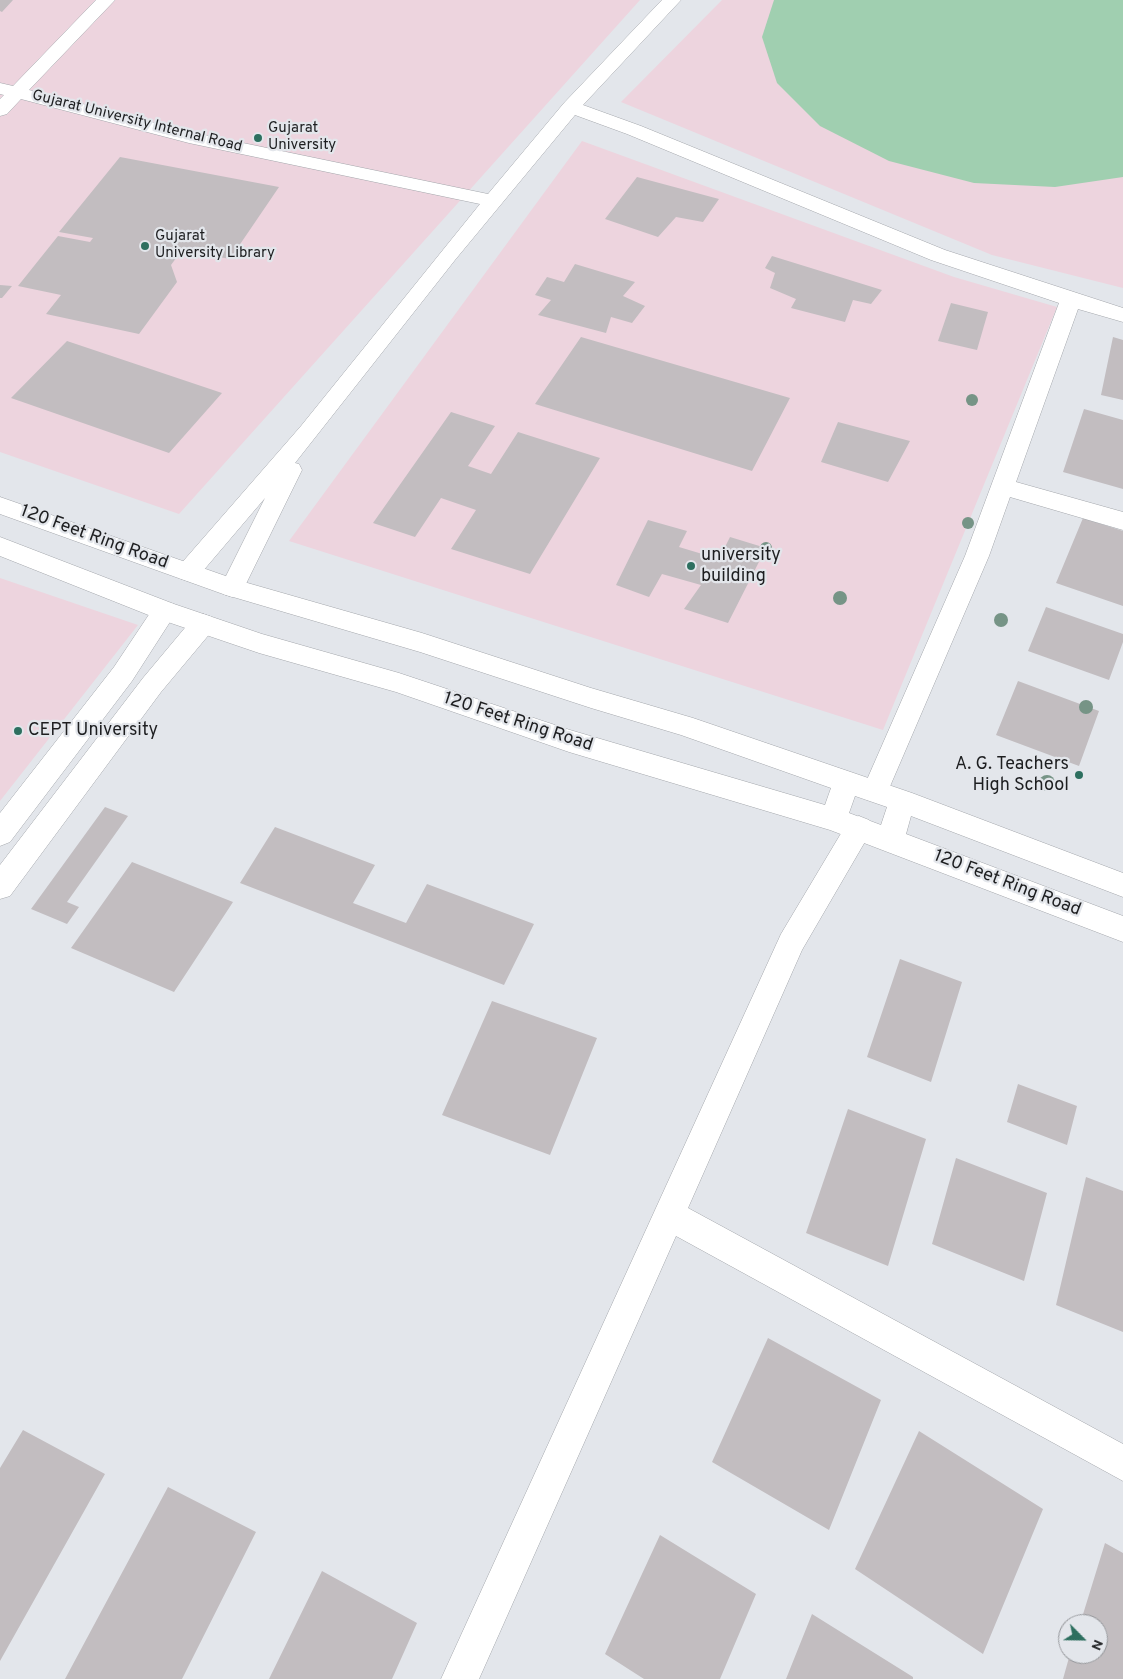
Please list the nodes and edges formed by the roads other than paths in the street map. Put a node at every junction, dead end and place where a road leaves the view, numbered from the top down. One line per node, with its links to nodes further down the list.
1 (106, 0): 3 (street, Gujarat University Internal Road)
2 (672, 0): 4 (street)
3 (8, 90): 5 (street, Gujarat University Internal Road); 6 (street, Gujarat University Internal Road)
4 (571, 107): 6 (street); 7 (street)
5 (0, 110)
6 (493, 201): 9 (street)
7 (1071, 300): 8 (street); 10 (street)
8 (1123, 315)
9 (310, 432): 14 (street); 15 (street)
10 (1002, 486): 12 (street); 19 (street)
11 (0, 505): 14 (street, 120 Feet Ring Road)
12 (1123, 521)
13 (0, 546): 16 (street)
14 (188, 572): 15 (street, 120 Feet Ring Road); 16 (street)
15 (232, 588): 17 (street); 18 (street)
16 (165, 610): 17 (street, 120 Feet Ring Road); 22 (street)
17 (203, 624): 21 (street, 120 Feet Ring Road); 25 (street)
18 (847, 782): 19 (street); 21 (street)
19 (875, 791): 20 (street)
20 (902, 801): 23 (street); 24 (street)
21 (846, 824): 23 (street, 120 Feet Ring Road); 27 (street)
22 (0, 834)
23 (890, 840): 26 (street, 120 Feet Ring Road)
24 (1123, 885)
25 (0, 887)
26 (1123, 929)
27 (669, 1215): 28 (street); 29 (street)
28 (1123, 1463)
29 (460, 1679)

